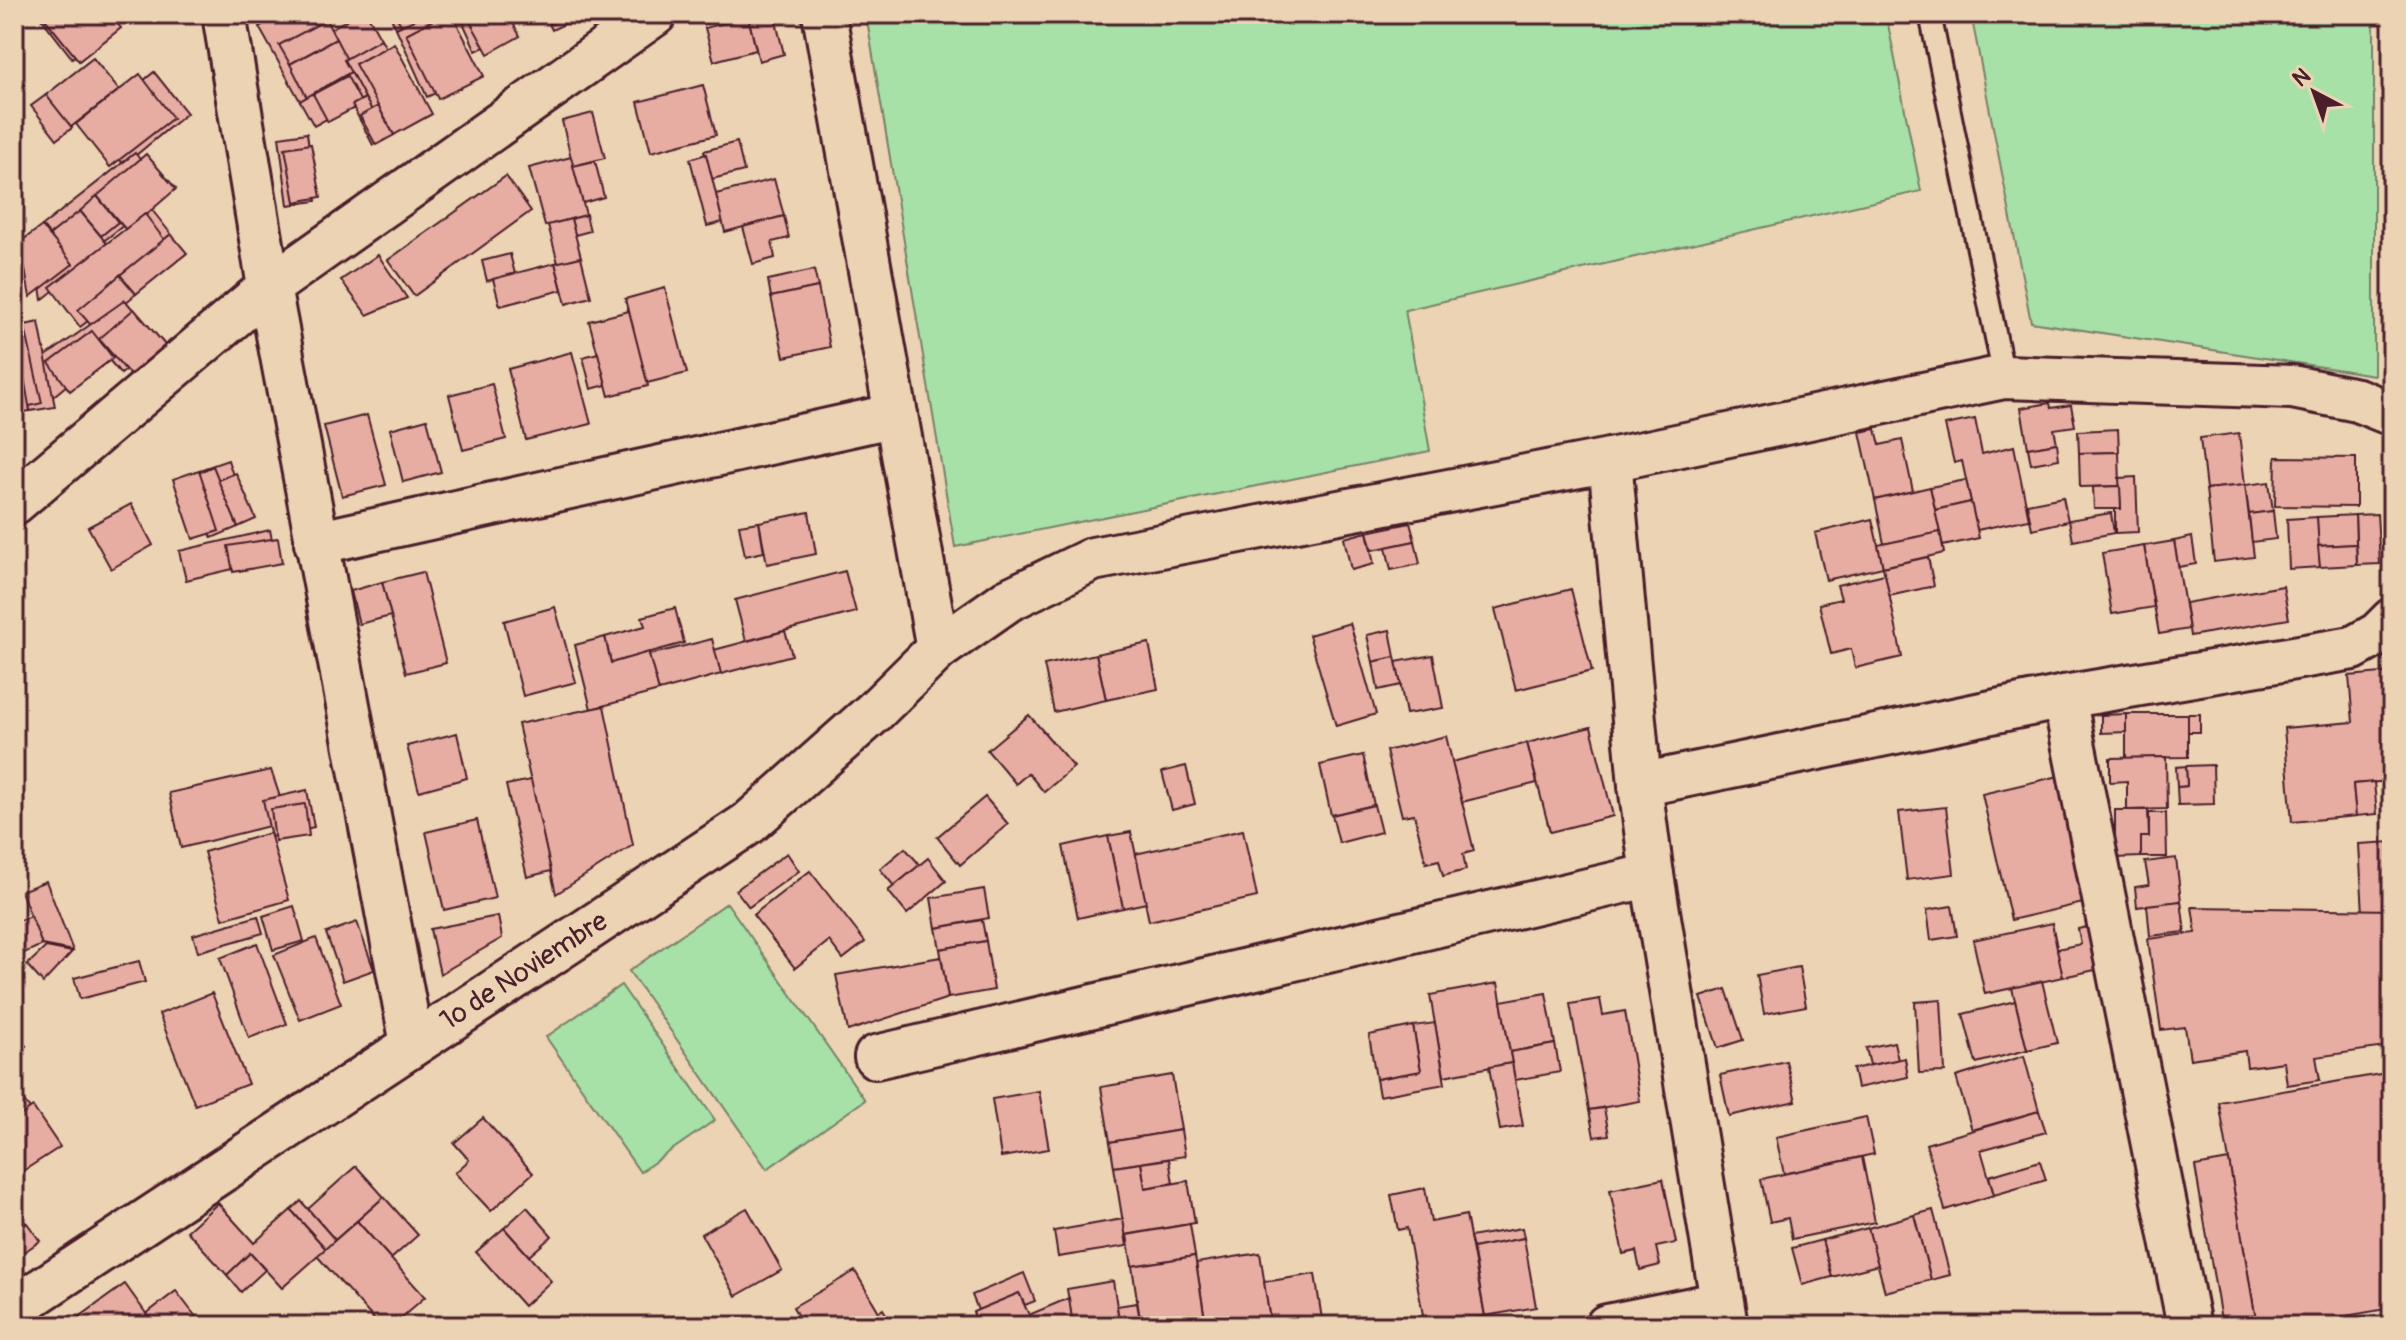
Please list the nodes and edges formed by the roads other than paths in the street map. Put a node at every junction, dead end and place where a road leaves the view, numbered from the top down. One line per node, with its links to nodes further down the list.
1 (224, 14): 5 (street)
2 (655, 14): 5 (street)
3 (824, 14): 8 (street)
4 (1930, 14): 6 (lane)
5 (269, 287): 10 (street); 11 (street)
6 (2004, 377): 7 (street, 1º de Noviembre); 9 (street, 1º de Noviembre)
7 (2392, 414)
8 (896, 415): 11 (street); 13 (street)
9 (1610, 460): 13 (street, 1º de Noviembre); 15 (street)
10 (14, 503)
11 (316, 543): 17 (street)
12 (2392, 620): 14 (street)
13 (938, 649): 17 (street, 1º de Noviembre)
14 (2064, 697): 15 (street); 22 (street)
15 (1640, 785): 16 (street)
16 (1652, 875): 18 (street); 20 (street)
17 (412, 1044): 19 (street, 1º de Noviembre)
18 (876, 1057)
19 (14, 1308)
20 (1724, 1315): 21 (street)
21 (1607, 1326)
22 (2189, 1326)

